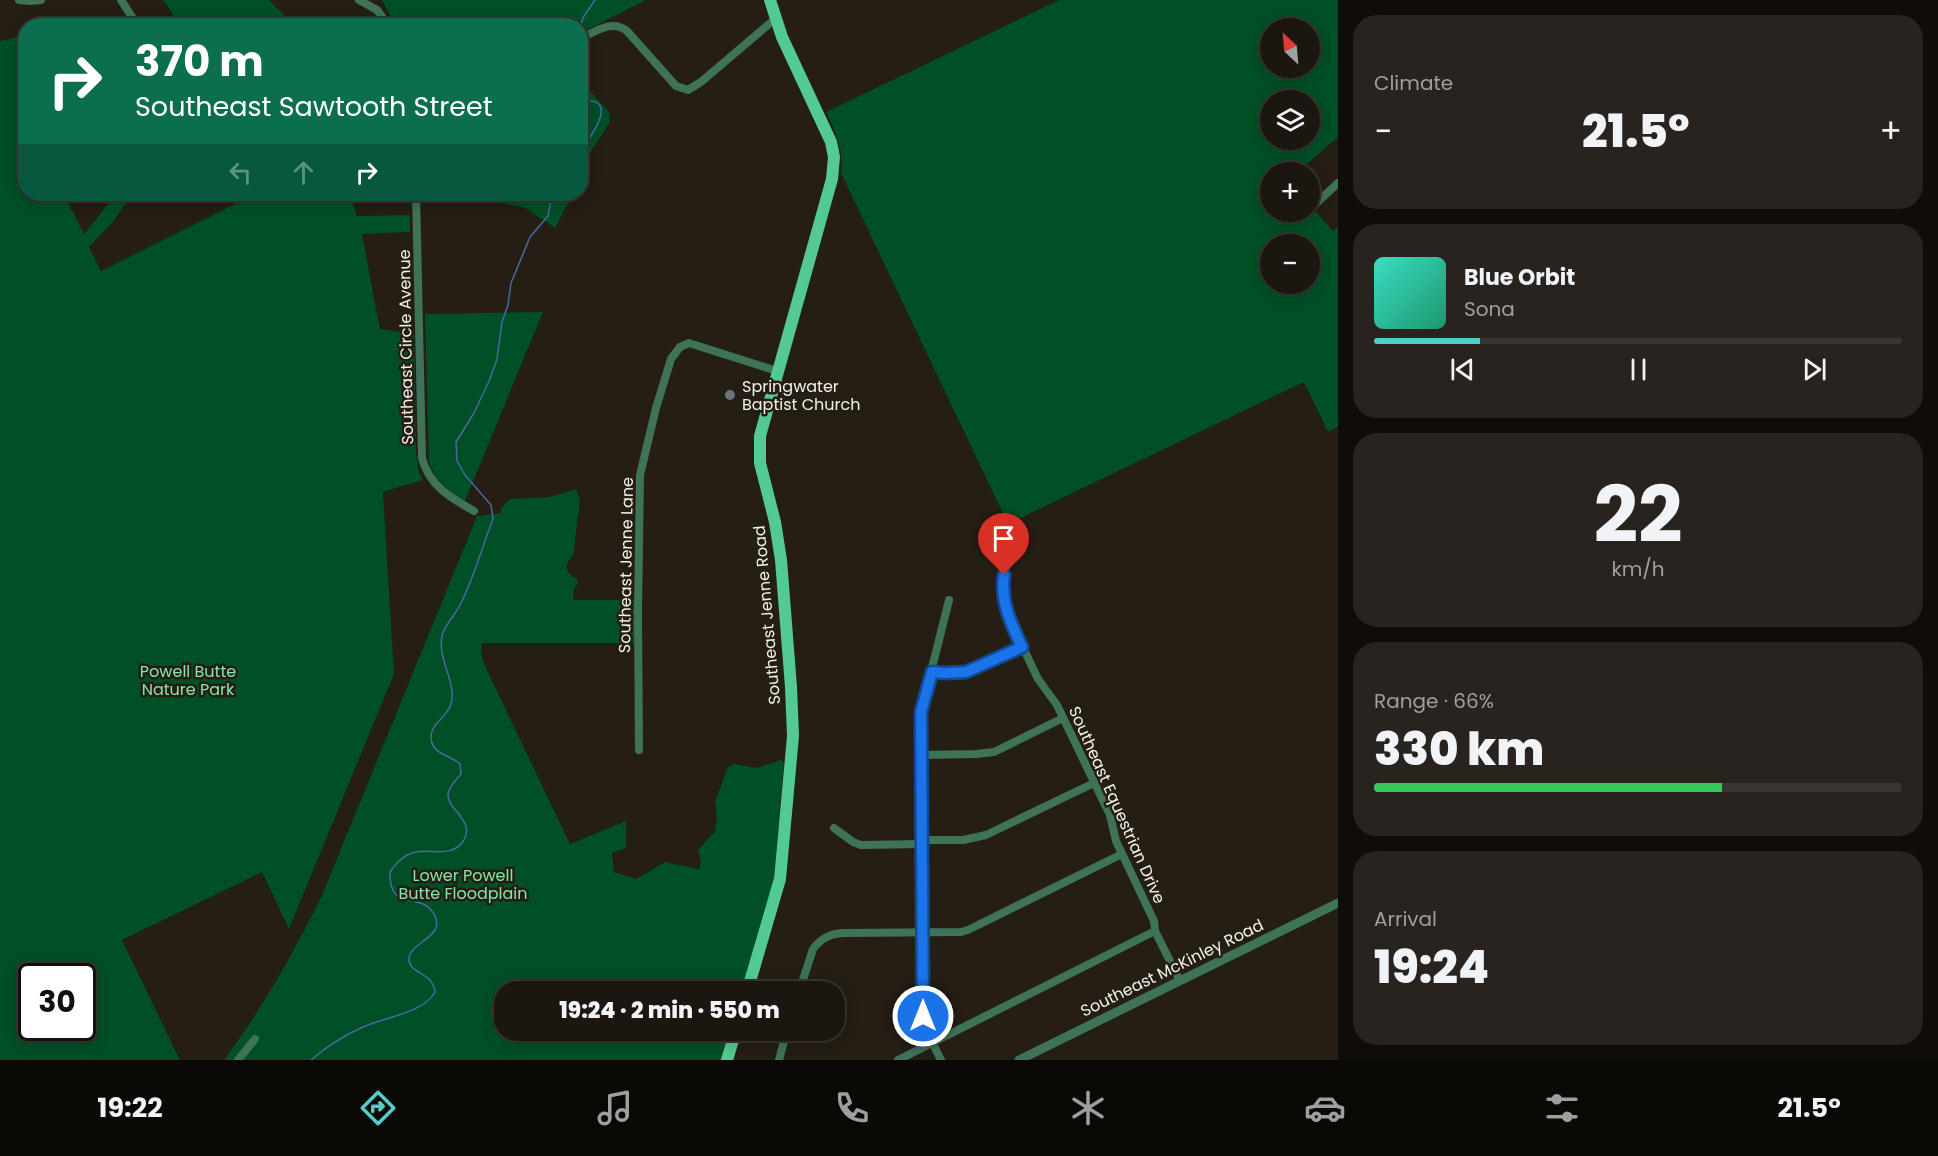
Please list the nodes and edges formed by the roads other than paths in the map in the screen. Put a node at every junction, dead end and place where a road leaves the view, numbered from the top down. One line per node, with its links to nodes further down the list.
1 (20, 0): 2 (street)
2 (41, 0)
3 (121, 0): 6 (street)
4 (359, 0): 7 (street)
5 (770, 0): 8 (main road, Southeast Jenne Road)
6 (133, 18)
7 (383, 18)
8 (775, 19): 9 (street); 13 (main road, Southeast Jenne Road)
9 (588, 35)
10 (1338, 183): 11 (street)
11 (1320, 199)
12 (416, 201): 14 (street, Southeast Circle Avenue)
13 (777, 371): 20 (street, Southeast Jenne Lane); 29 (main road, Southeast Jenne Road)
14 (474, 511)
15 (1012, 542): 17 (street, Southeast Equestrian Drive)
16 (950, 600): 18 (street)
17 (1022, 647): 18 (street); 19 (street, Southeast Equestrian Drive)
18 (932, 672): 21 (street)
19 (1063, 718): 21 (street); 22 (street, Southeast Equestrian Drive)
20 (639, 750)
21 (922, 755): 24 (street)
22 (1094, 783): 24 (street); 25 (street, Southeast Equestrian Drive)
23 (834, 828): 24 (street)
24 (922, 842): 28 (street)
25 (1122, 854): 27 (street, Southeast Equestrian Drive); 28 (street)
26 (1338, 903): 31 (street, Southeast McKinley Road)
27 (1155, 931): 31 (street, Southeast Equestrian Drive); 35 (street)
28 (923, 933): 30 (street); 35 (street)
29 (750, 981)
30 (803, 981)
31 (1180, 981): 41 (street, Southeast McKinley Road)
32 (255, 1040): 36 (street)
33 (733, 1041): 37 (main road)
34 (784, 1041): 38 (street)
35 (932, 1042): 39 (street); 40 (street)
36 (238, 1060)
37 (727, 1060)
38 (779, 1060)
39 (898, 1060)
40 (941, 1060)
41 (1019, 1060)

